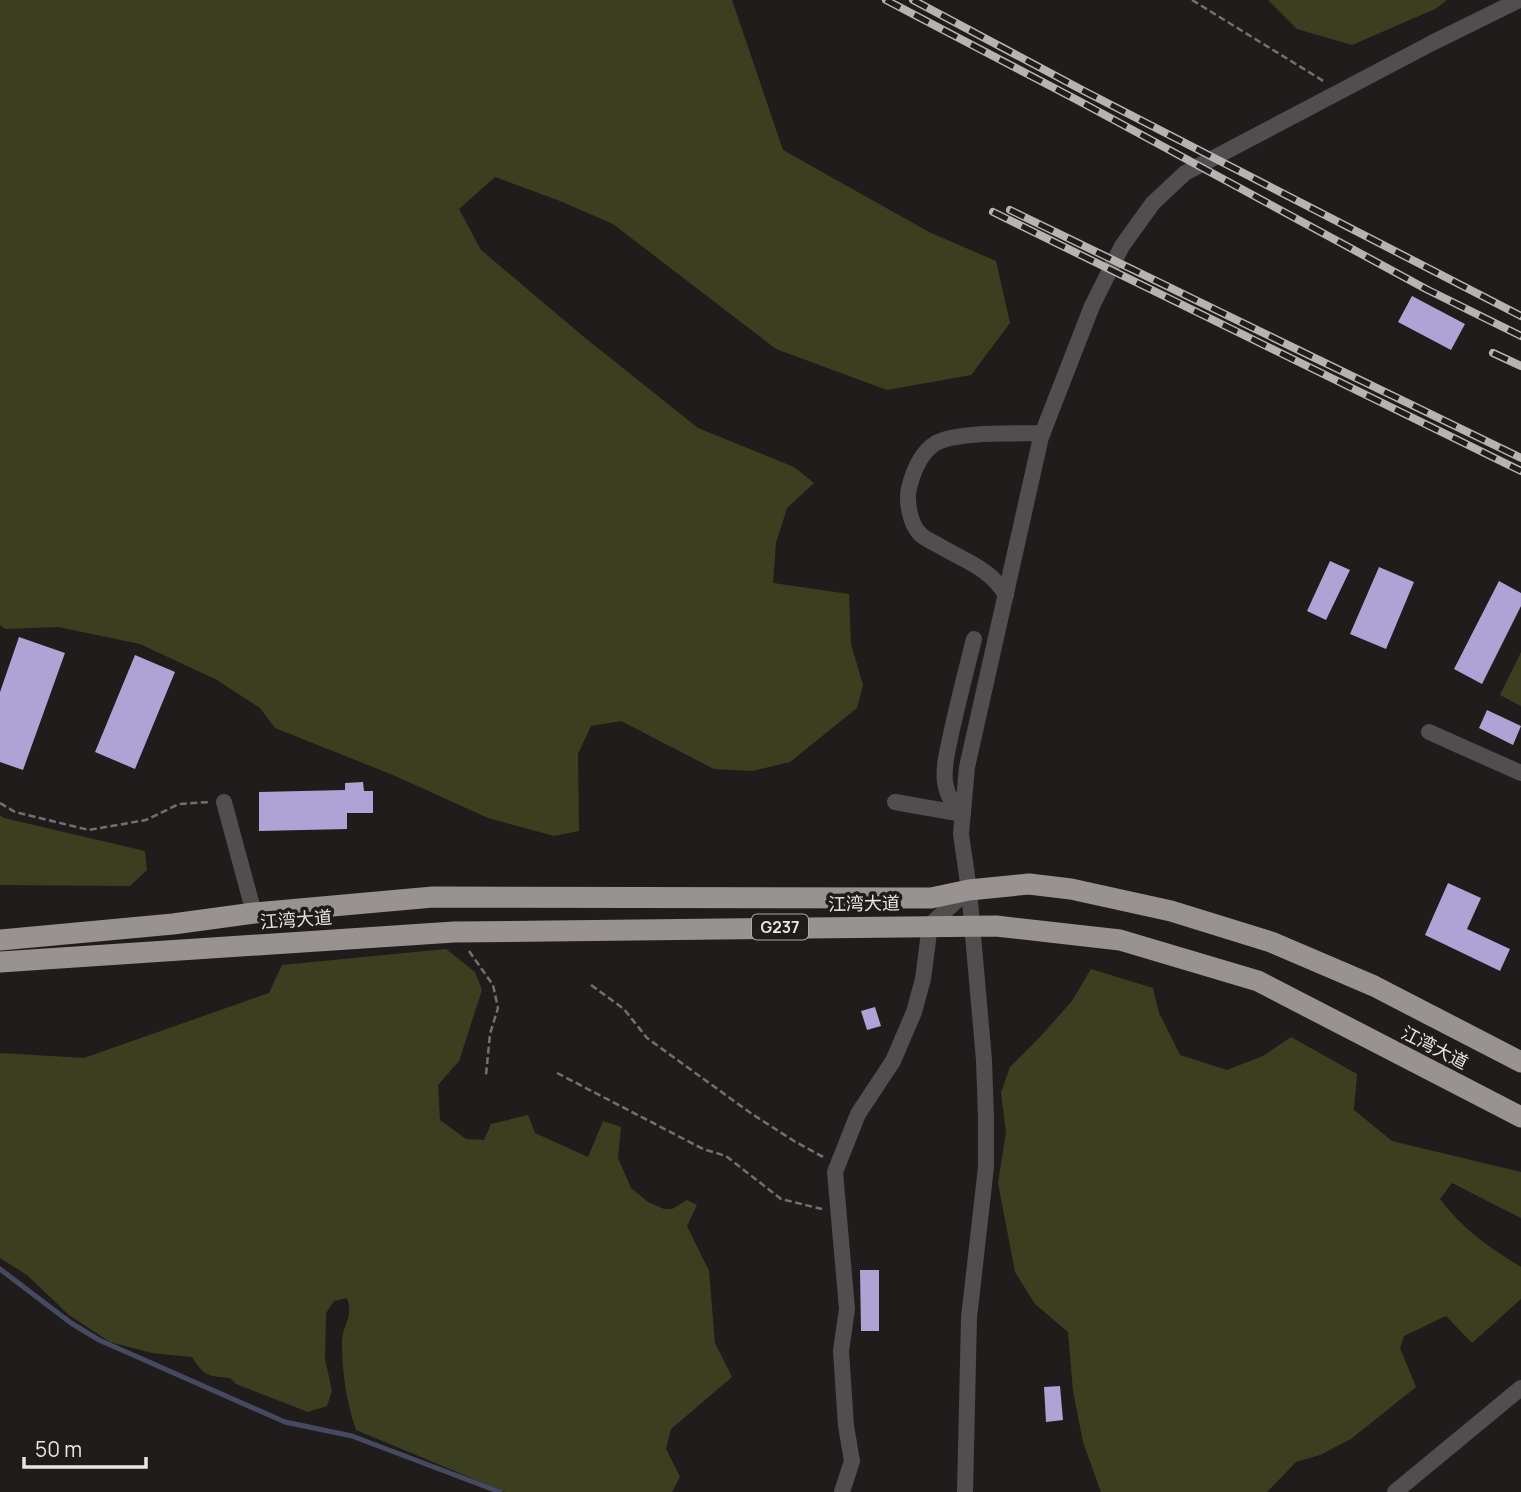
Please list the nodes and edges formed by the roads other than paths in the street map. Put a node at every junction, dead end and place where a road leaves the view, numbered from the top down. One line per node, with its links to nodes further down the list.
1 (1519, 0): 2 (street)
2 (1043, 433): 3 (street); 3 (street)
3 (1006, 595): 9 (street)
4 (974, 639): 9 (street)
5 (1429, 732): 6 (street)
6 (1521, 773)
7 (224, 802): 11 (street)
8 (895, 802): 9 (street)
9 (963, 814): 10 (street)
10 (969, 890): 11 (highway, 江湾大道 / G237); 12 (street); 13 (street); 16 (highway, 江湾大道 / G237)
11 (254, 913): 14 (highway, 江湾大道 / G237)
12 (930, 925): 13 (highway, 江湾大道 / G237); 15 (highway, 江湾大道 / G237); 19 (street)
13 (972, 925): 17 (highway, 江湾大道 / G237); 20 (street)
14 (0, 940)
15 (0, 962)
16 (1521, 1062)
17 (1521, 1117)
18 (1521, 1388): 21 (street)
19 (842, 1492)
20 (965, 1492)
21 (1395, 1492)

